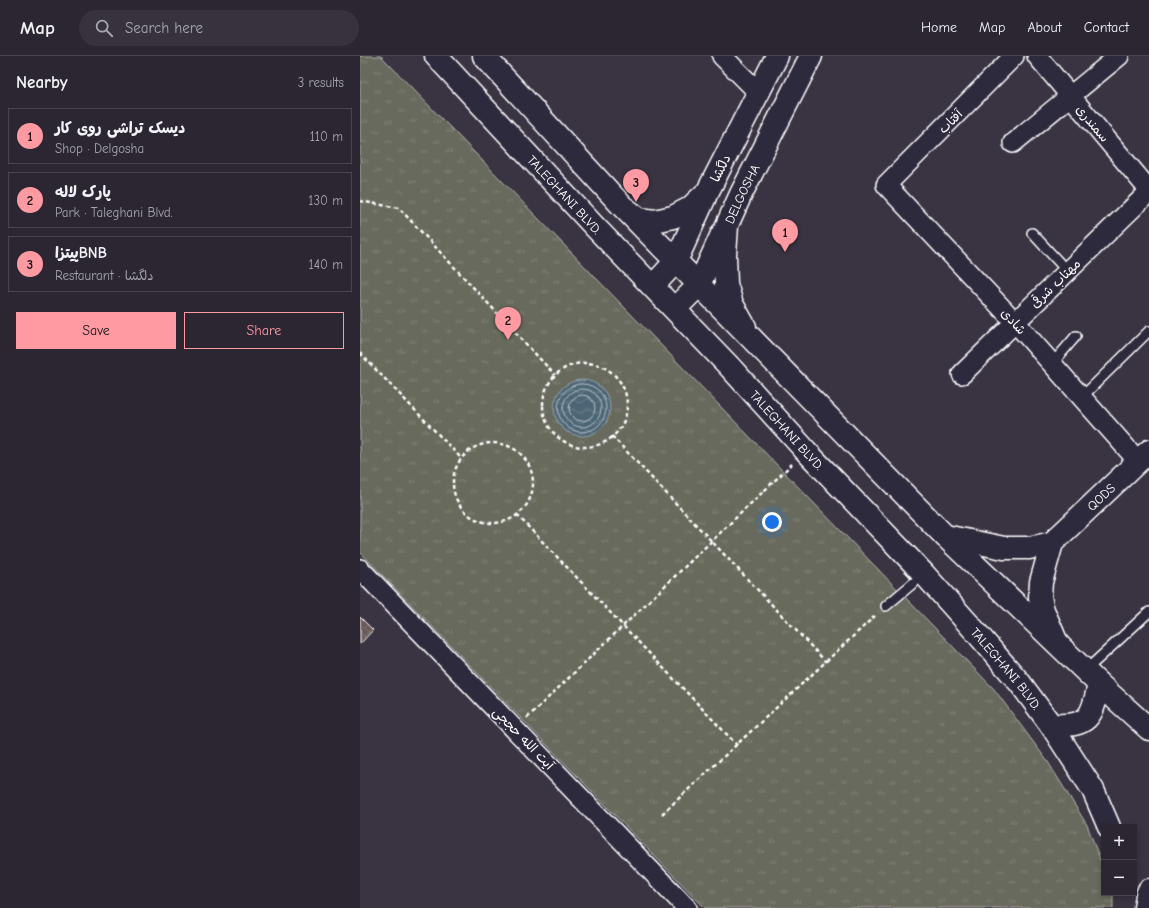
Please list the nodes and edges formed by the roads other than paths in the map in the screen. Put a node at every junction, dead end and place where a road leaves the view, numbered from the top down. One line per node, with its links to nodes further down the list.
1 (436, 56): 21 (main road, TALEGHANI BLVD.)
2 (484, 56): 15 (main road)
3 (722, 56): 9 (street)
4 (777, 56): 9 (main road, دلگشا)
5 (811, 56): 16 (main road, DELGOSHA)
6 (1014, 56): 12 (street, آفتاب)
7 (1037, 56): 10 (street, سمندری)
8 (1119, 56): 10 (street)
9 (758, 92): 13 (main road, دلگشا)
10 (1070, 96): 11 (street); 14 (street, سمندری)
11 (1013, 143)
12 (886, 185): 23 (street, شادی)
13 (708, 191): 15 (main road, دلگشا); 18 (main road)
14 (1149, 191): 19 (street, مهتاب شرقی)
15 (623, 207): 18 (main road)
16 (727, 224): 20 (main road); 26 (main road, DELGOSHA)
17 (1032, 233): 19 (lane)
18 (676, 261): 20 (main road); 21 (main road)
19 (1067, 271): 23 (street, مهتاب شرقی)
20 (699, 285): 22 (main road); 26 (main road)
21 (653, 286): 22 (main road, TALEGHANI BLVD.)
22 (674, 309): 34 (main road, TALEGHANI BLVD.)
23 (1015, 322): 27 (street, شادی); 28 (street, مهتاب شرقی)
24 (1149, 330): 29 (lane)
25 (1076, 336): 27 (lane)
26 (752, 339): 31 (main road)
27 (1052, 364): 29 (street, شادی)
28 (962, 374)
29 (1082, 397): 30 (street, شادی)
30 (1144, 456): 32 (main road, QODS)
31 (945, 536): 32 (main road); 37 (main road)
32 (1052, 543): 37 (main road)
33 (360, 569): 44 (street, آیت الله حججی)
34 (924, 574): 35 (lane); 39 (main road, TALEGHANI BLVD.)
35 (886, 606)
36 (1149, 612): 38 (lane)
37 (1057, 643): 38 (main road)
38 (1093, 677): 39 (main road); 40 (main road)
39 (1051, 725): 41 (main road, TALEGHANI BLVD.)
40 (1149, 729)
41 (1108, 824)
42 (1149, 890): 46 (main road)
43 (1133, 896): 45 (main road)
44 (687, 908)
45 (1135, 908)
46 (1145, 908)

